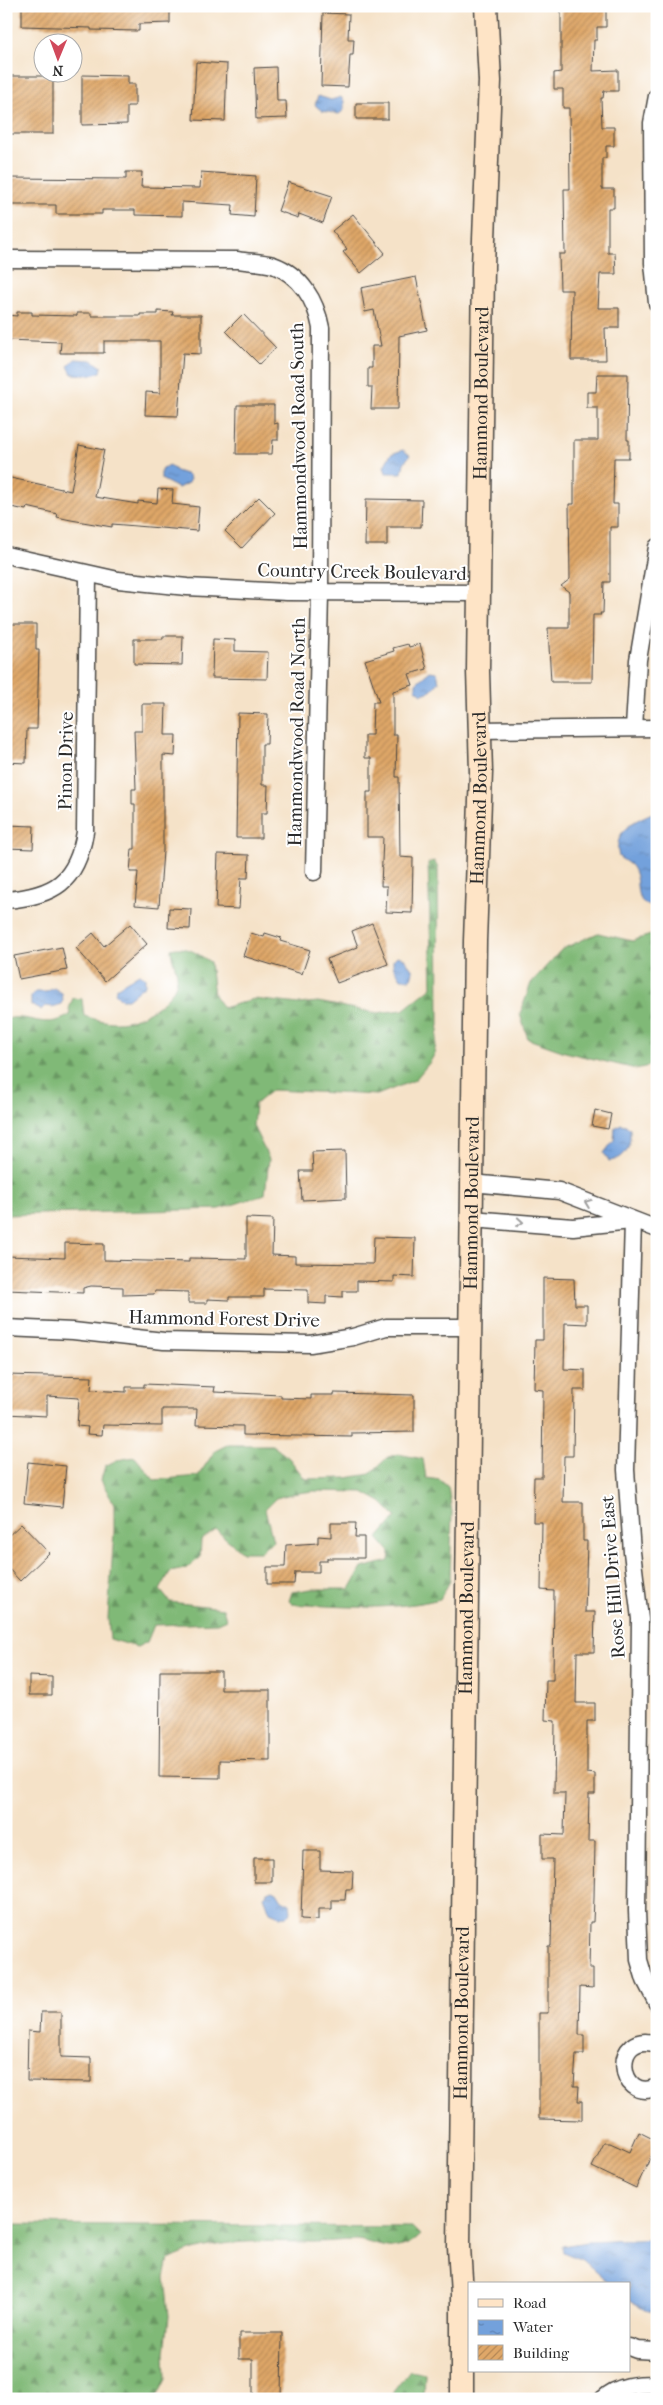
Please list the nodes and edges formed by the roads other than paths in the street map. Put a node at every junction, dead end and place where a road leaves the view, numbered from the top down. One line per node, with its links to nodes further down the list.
1 (486, 6): 9 (street, Hammond Boulevard)
2 (657, 96): 4 (street)
3 (6, 259): 8 (street, Hammondwood Road South)
4 (657, 303)
5 (657, 547): 10 (street)
6 (6, 556): 7 (street, Country Creek Boulevard)
7 (88, 575): 8 (street, Country Creek Boulevard); 14 (street, Pinon Drive)
8 (320, 593): 9 (street, Country Creek Boulevard); 13 (street, Hammondwood Road North)
9 (480, 593): 12 (street, Hammond Boulevard)
10 (634, 728): 11 (street); 12 (street)
11 (657, 728)
12 (480, 730): 15 (street, Hammond Boulevard)
13 (314, 872)
14 (6, 900)
15 (471, 1183): 16 (street, Hammond Boulevard); 17 (street, one-way to 15)
16 (471, 1219): 17 (street, one-way to 17); 19 (street, Hammond Boulevard)
17 (633, 1221): 18 (street); 21 (street, Rose Hill Drive East)
18 (657, 1229)
19 (470, 1327): 20 (street, Hammond Forest Drive); 25 (street, Hammond Boulevard)
20 (6, 1328)
21 (649, 1618): 22 (street, Rose Hill Drive East)
22 (657, 2002)
23 (657, 2044): 24 (street)
24 (657, 2087)
25 (465, 2294): 29 (street, Hammond Boulevard)
26 (630, 2347): 27 (street)
27 (657, 2350)
28 (657, 2384): 30 (street)
29 (462, 2399)
30 (603, 2399)

